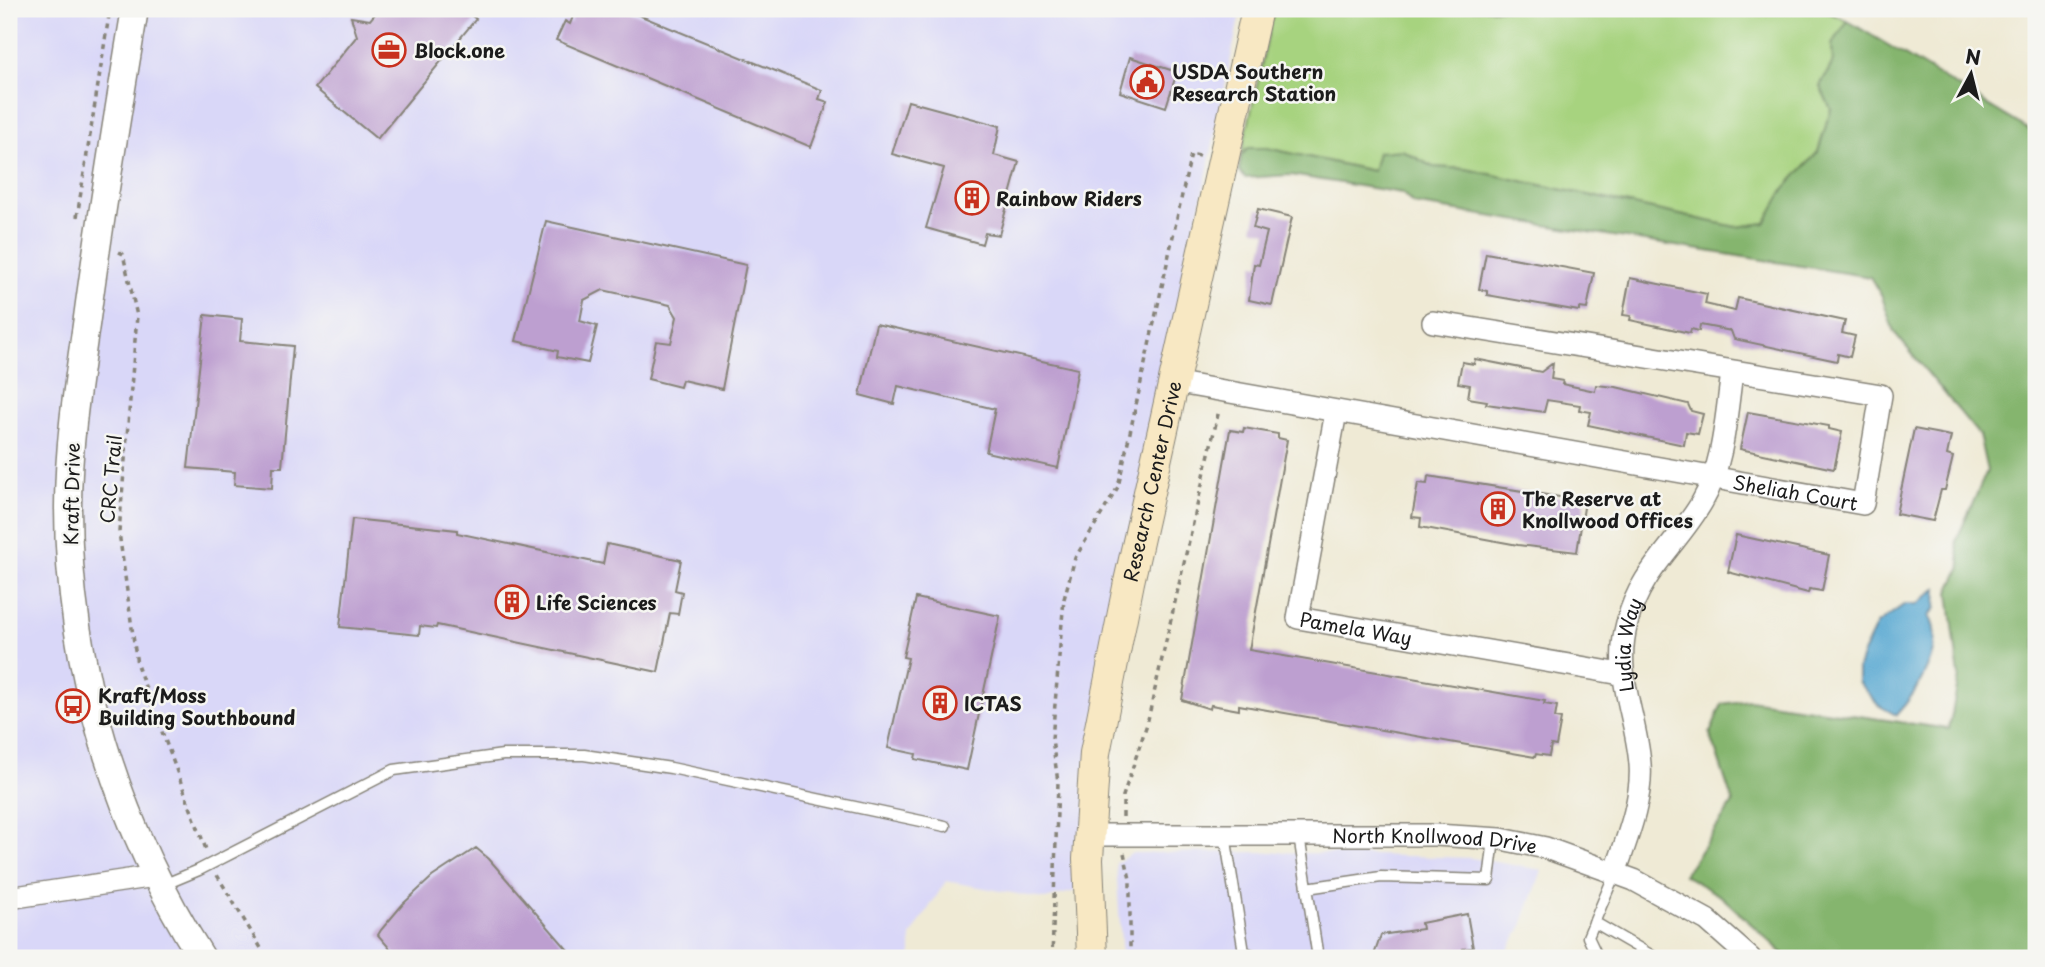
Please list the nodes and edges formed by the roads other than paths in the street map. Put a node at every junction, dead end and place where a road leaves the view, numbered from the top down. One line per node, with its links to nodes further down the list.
1 (135, 9): 15 (street, Kraft Drive)
2 (1257, 9): 5 (main road, Research Center Drive)
3 (1433, 322): 4 (street, Sheliah Court)
4 (1732, 373): 7 (street, Lydia Way); 7 (street, Sheliah Court)
5 (1173, 382): 6 (street, Sheliah Court); 10 (main road, Research Center Drive)
6 (1336, 412): 7 (street, Sheliah Court); 8 (street, Pamela Way)
7 (1713, 478): 8 (street, Lydia Way)
8 (1621, 674): 14 (street, Lydia Way)
9 (946, 826): 15 (lane)
10 (1090, 835): 11 (street, North Knollwood Drive); 20 (main road, Research Center Drive)
11 (1225, 835): 12 (street, North Knollwood Drive); 21 (lane)
12 (1300, 836): 13 (street, North Knollwood Drive); 16 (lane)
13 (1494, 839): 14 (street, North Knollwood Drive); 16 (lane)
14 (1615, 873): 18 (lane); 25 (street, North Knollwood Drive)
15 (157, 881): 17 (street); 19 (street, Kraft Drive)
16 (1307, 888): 22 (lane)
17 (9, 898)
18 (1594, 922): 23 (lane); 24 (lane)
19 (202, 958)
20 (1092, 958)
21 (1261, 958)
22 (1318, 958)
23 (1598, 958)
24 (1656, 958)
25 (1750, 958)

